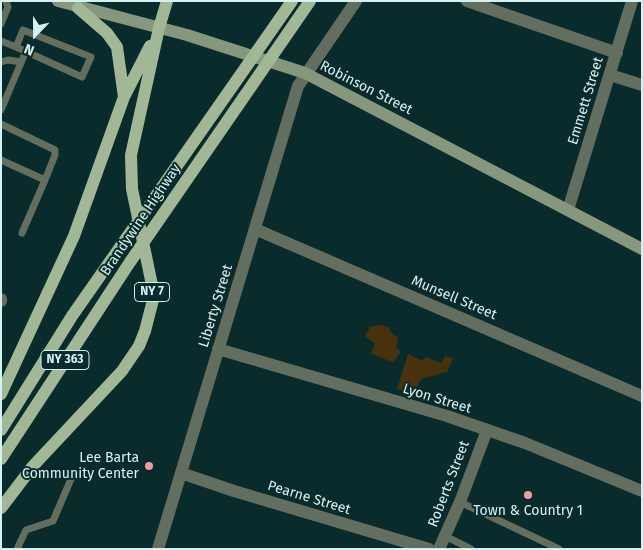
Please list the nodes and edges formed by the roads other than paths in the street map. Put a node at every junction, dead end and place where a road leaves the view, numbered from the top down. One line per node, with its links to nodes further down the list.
1 (6, 1): 10 (lane)
2 (58, 1): 9 (street, Robinson Street)
3 (167, 1): 11 (main road, NY 7)
4 (292, 1): 33 (main road, Brandywine Highway / NY 363)
5 (310, 1): 35 (main road, Brandywine Highway / NY 363)
6 (356, 1): 18 (street, Liberty Street)
7 (467, 1): 15 (street)
8 (632, 1): 15 (street, Emmett Street)
9 (78, 8): 11 (street, Robinson Street); 21 (main road)
10 (1, 24)
11 (159, 28): 18 (street, Robinson Street); 21 (main road, NY 7); 40 (main road, NY 7)
12 (1, 41): 13 (lane)
13 (16, 47): 14 (lane); 14 (lane)
14 (26, 52): 17 (lane)
15 (617, 53): 19 (street, Emmett Street)
16 (1, 62): 17 (lane)
17 (21, 62): 22 (lane)
18 (305, 73): 26 (street, Robinson Street); 27 (street, Liberty Street)
19 (610, 75): 20 (street); 26 (street, Emmett Street)
20 (642, 85)
21 (124, 98): 31 (main road, NY 7)
22 (2, 106)
23 (1, 124): 25 (lane)
24 (1, 160): 25 (lane)
25 (45, 180): 28 (lane)
26 (568, 210): 29 (street, Robinson Street)
27 (255, 228): 30 (street, Liberty Street); 32 (street, Munsell Street)
28 (22, 233)
29 (642, 249)
30 (218, 349): 34 (street, Lyon Street); 37 (street, Liberty Street)
31 (1, 394)
32 (642, 396)
33 (1, 430)
34 (486, 430): 38 (street, Lyon Street); 39 (street, Roberts Street)
35 (1, 459)
36 (74, 472): 42 (lane)
37 (181, 473): 43 (street, Liberty Street); 44 (street, Pearne Street)
38 (642, 492)
39 (460, 502): 41 (street, Roberts Street); 47 (lane)
40 (1, 508)
41 (445, 536): 45 (street, Roberts Street); 46 (lane)
42 (17, 549)
43 (158, 549)
44 (429, 549)
45 (439, 549)
46 (471, 549)
47 (559, 549)

